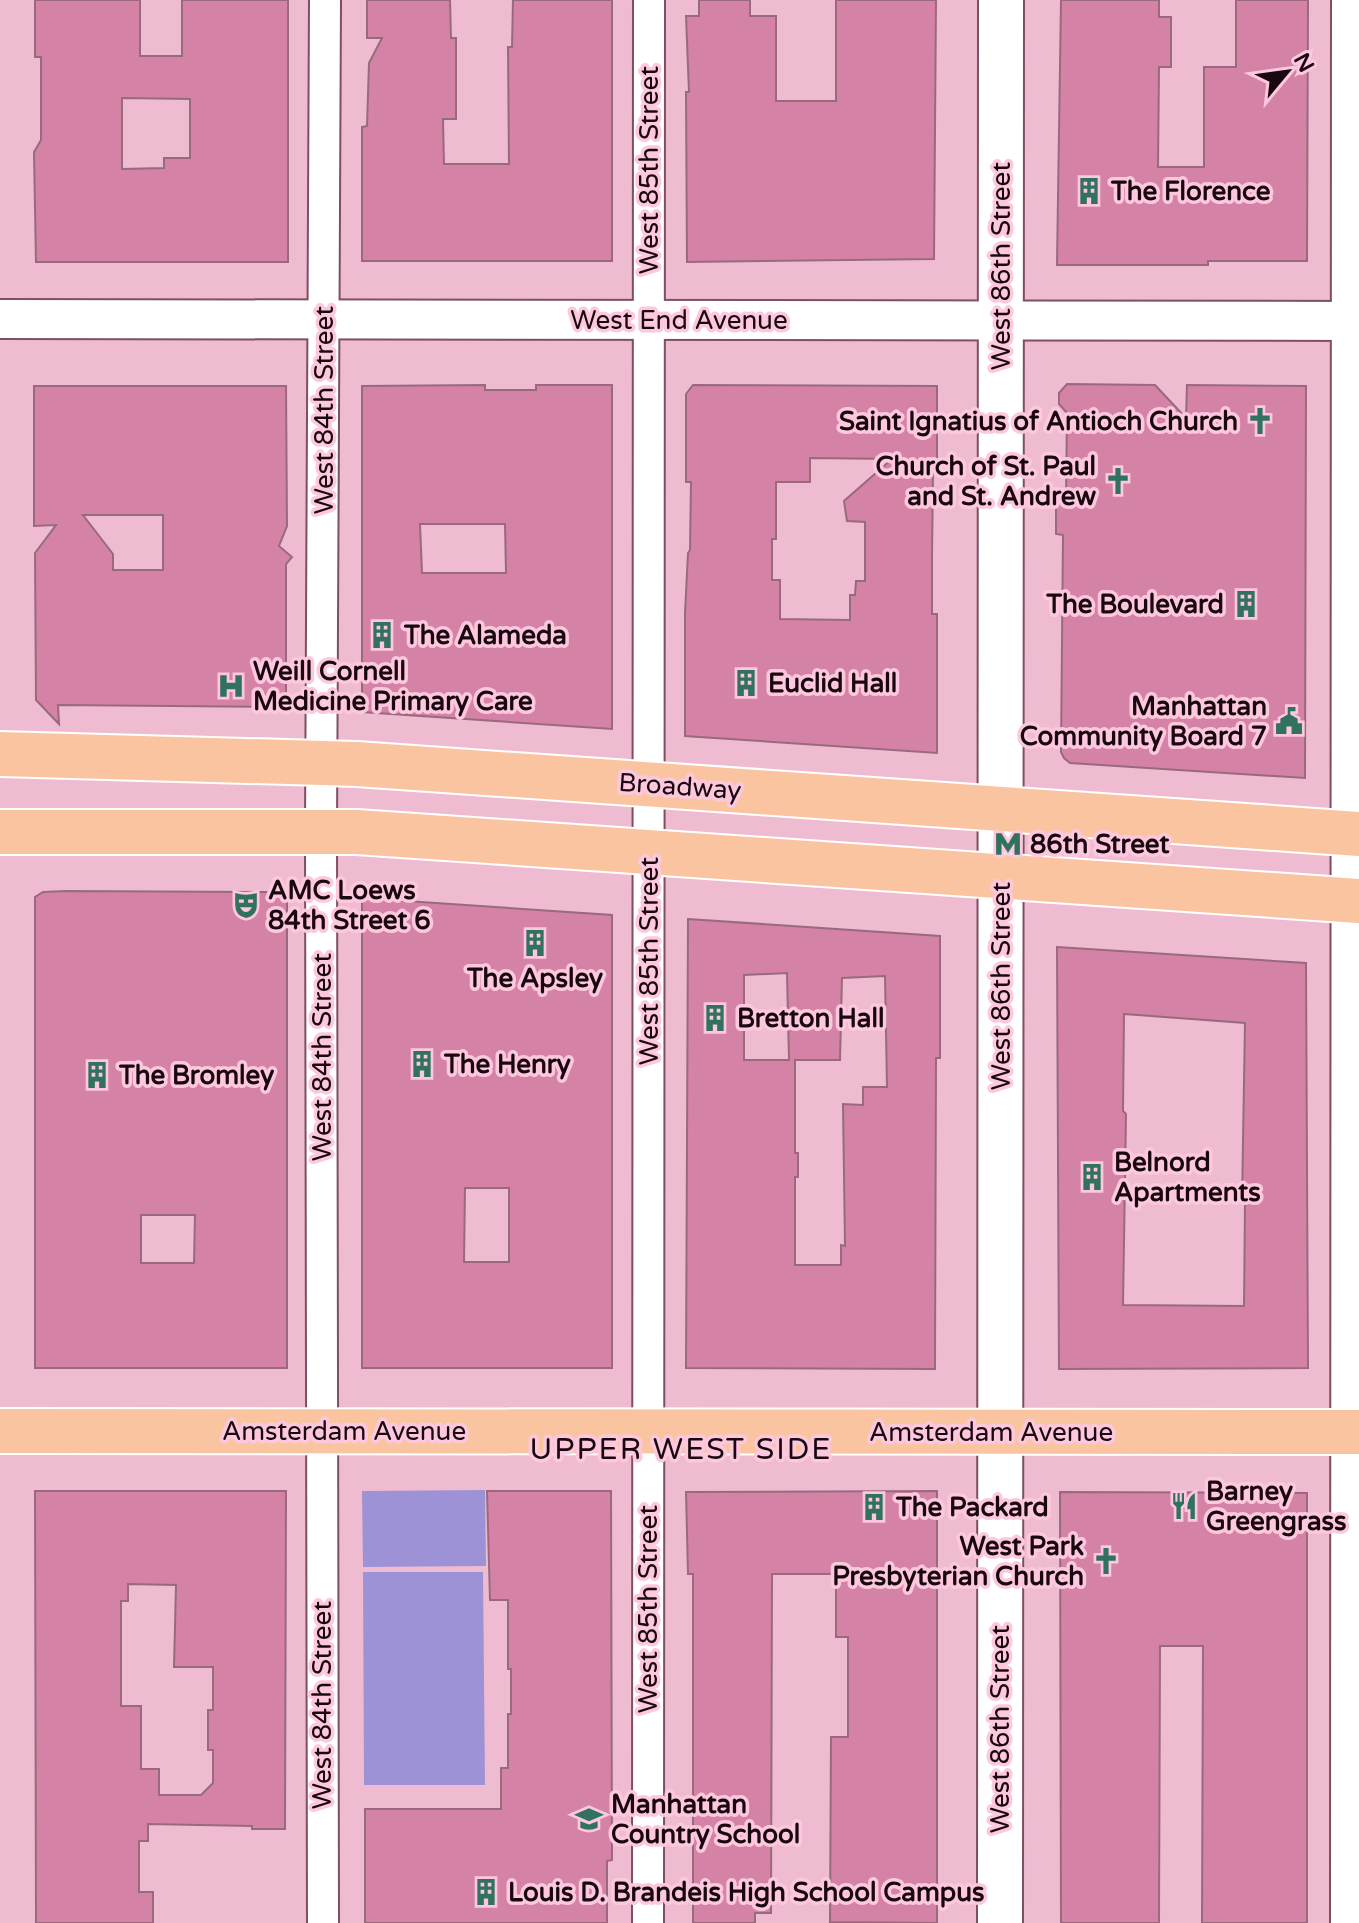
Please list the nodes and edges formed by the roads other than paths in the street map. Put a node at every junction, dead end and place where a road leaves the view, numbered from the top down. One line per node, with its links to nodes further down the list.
1 (325, 0): 6 (street, West 84th Street)
2 (649, 0): 7 (street, West 85th Street)
3 (1001, 0): 8 (main road, West 86th Street)
4 (1347, 0): 9 (street)
5 (0, 319): 6 (street, West End Avenue)
6 (325, 320): 7 (street, West End Avenue); 11 (street, West 84th Street)
7 (649, 320): 8 (street, West End Avenue); 12 (street, West 85th Street)
8 (1001, 320): 9 (street, West End Avenue); 13 (main road, West 86th Street)
9 (1352, 321): 16 (street)
10 (0, 754): 11 (main road, Broadway)
11 (322, 762): 12 (main road, Broadway); 15 (street, West 84th Street)
12 (649, 784): 13 (main road, Broadway); 17 (street, West 85th Street)
13 (1001, 809): 16 (main road, Broadway); 18 (main road, West 86th Street)
14 (0, 832): 15 (main road)
15 (321, 832): 17 (main road); 21 (street, West 84th Street)
16 (1352, 834): 19 (street)
17 (649, 851): 18 (main road); 22 (street, West 85th Street)
18 (1001, 877): 19 (main road); 23 (main road, West 86th Street)
19 (1352, 901): 24 (street)
20 (0, 1431): 21 (main road, Amsterdam Avenue)
21 (321, 1431): 22 (main road, Amsterdam Avenue); 25 (street, West 84th Street)
22 (648, 1431): 23 (main road, Amsterdam Avenue); 26 (street, West 85th Street)
23 (999, 1431): 24 (main road, Amsterdam Avenue); 27 (main road, West 86th Street)
24 (1352, 1432): 28 (street)
25 (323, 1923)
26 (648, 1923)
27 (1000, 1923)
28 (1346, 1923)

